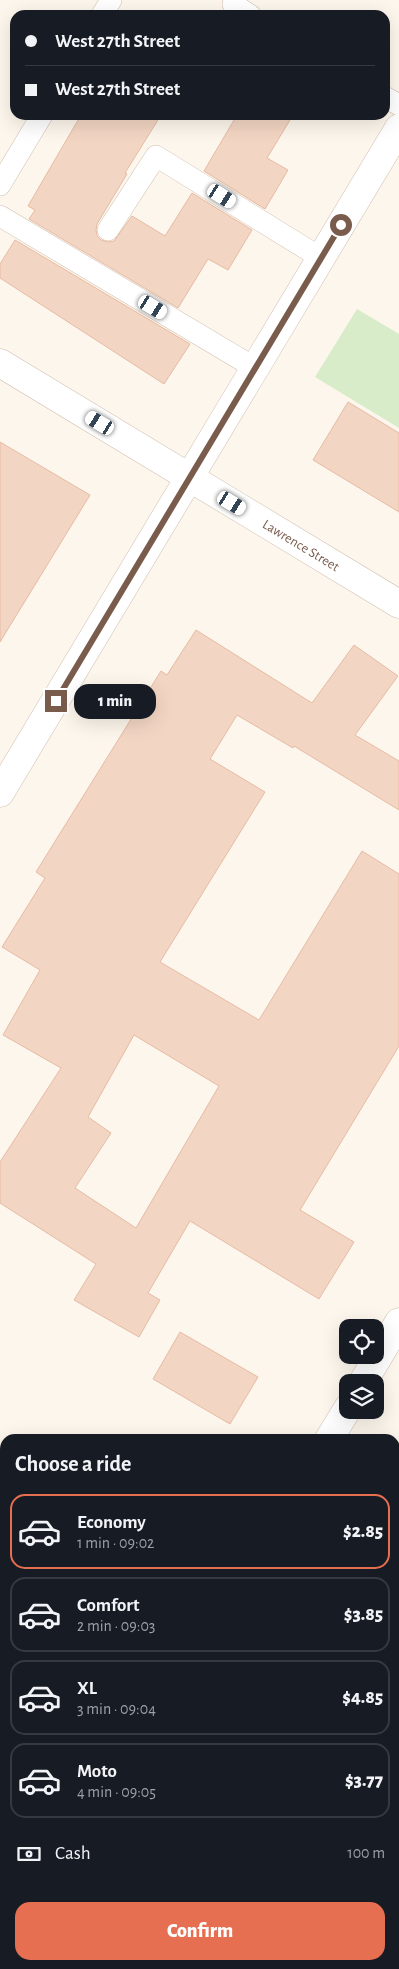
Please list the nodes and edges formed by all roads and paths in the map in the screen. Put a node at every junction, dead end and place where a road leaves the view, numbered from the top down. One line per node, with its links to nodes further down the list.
1 (39, 120): 3 (lane)
2 (399, 128): 6 (street)
3 (0, 185)
4 (0, 216): 8 (lane)
5 (108, 230): 6 (lane)
6 (321, 258): 8 (street)
7 (0, 363): 9 (street, Lawrence Street)
8 (255, 368): 9 (street)
9 (190, 477): 10 (street, Lawrence Street); 11 (street)
10 (399, 604)
11 (0, 793)
12 (399, 1322): 13 (street)
13 (368, 1374)
14 (341, 1419): 15 (street)
15 (332, 1434)

